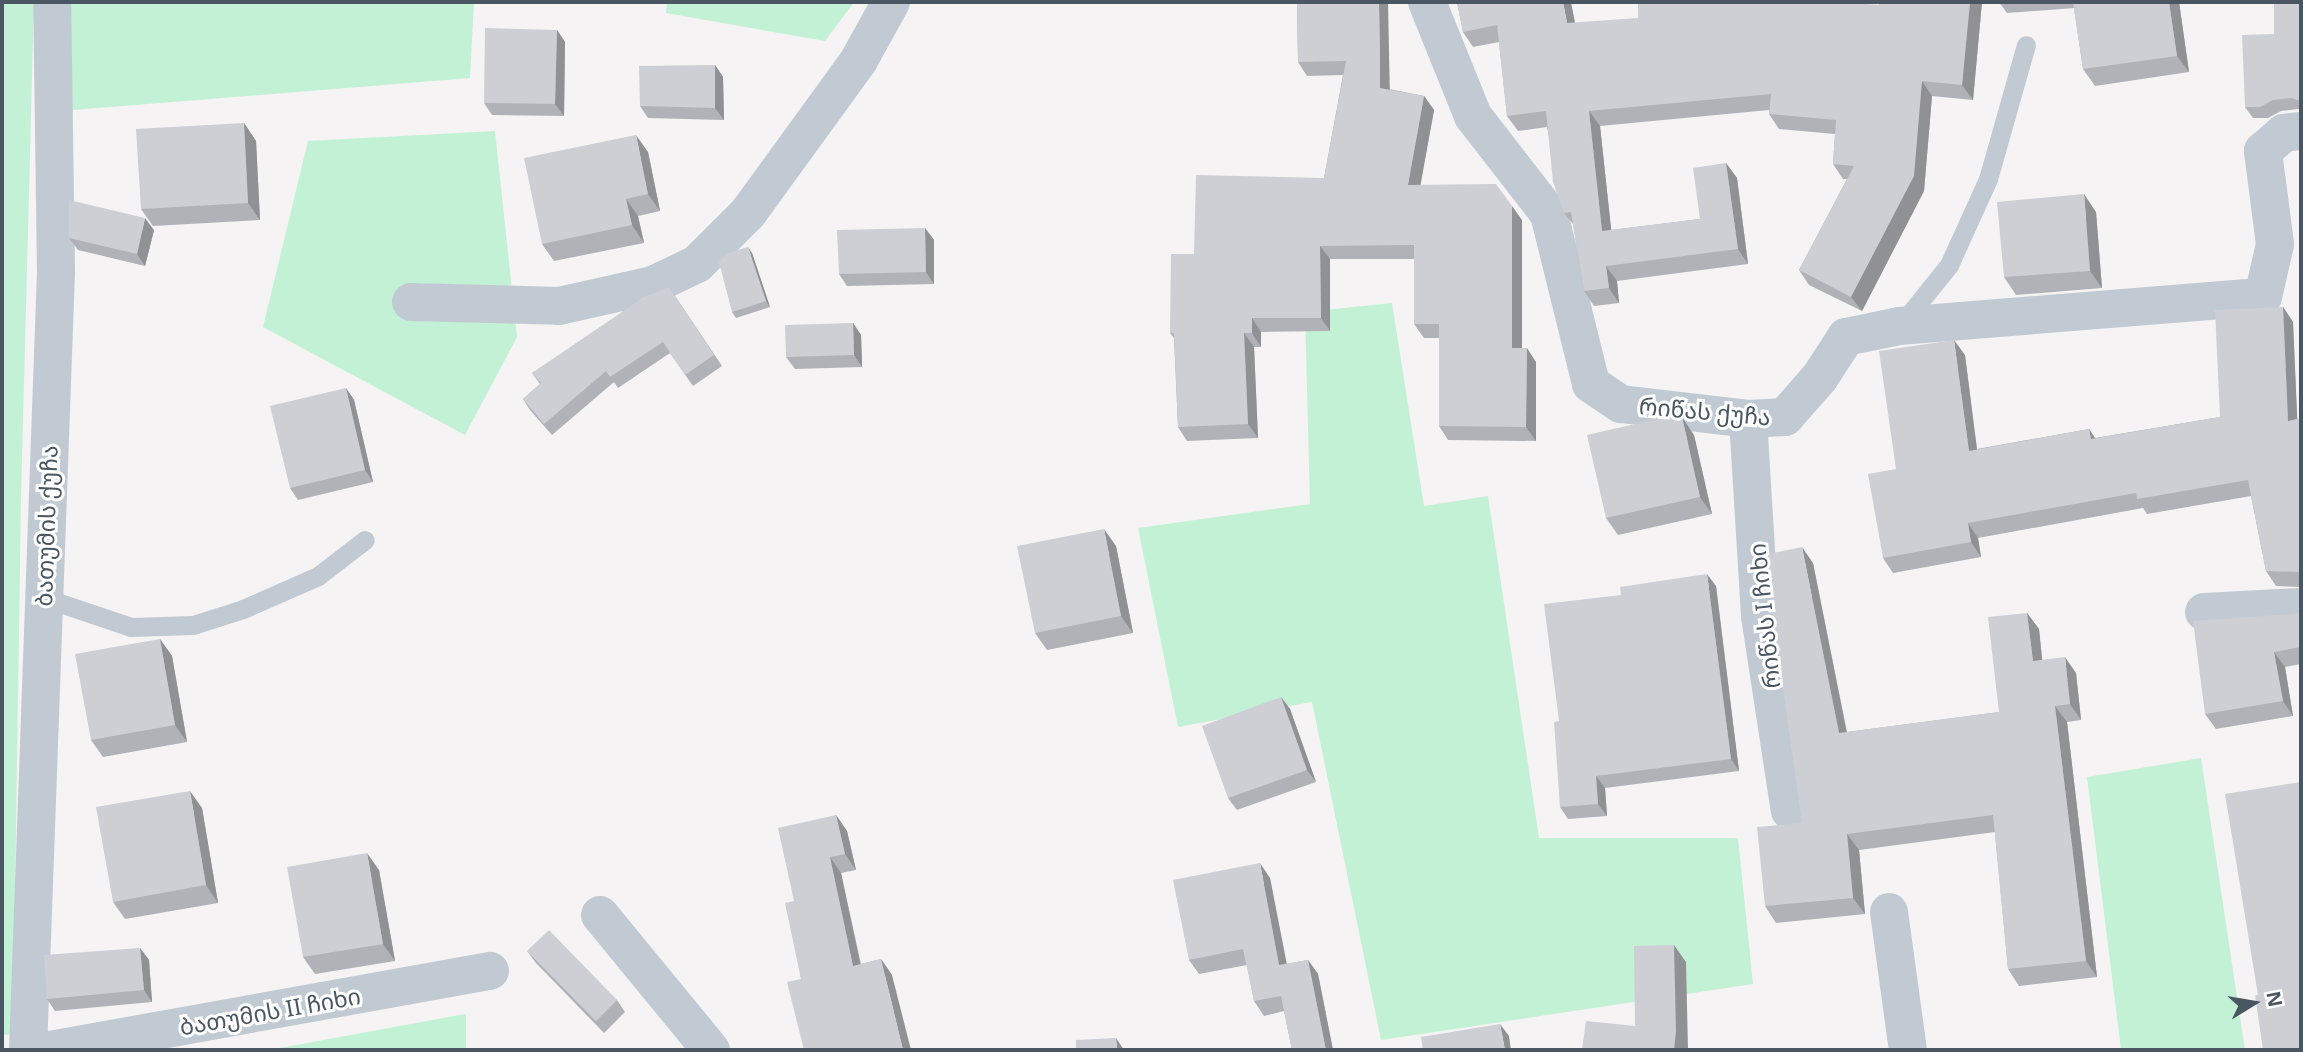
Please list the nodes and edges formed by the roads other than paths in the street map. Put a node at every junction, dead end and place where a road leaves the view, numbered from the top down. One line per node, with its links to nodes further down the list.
1 (52, 2): 10 (street, ბათუმის ქუჩა)
2 (891, 2): 6 (street)
3 (1427, 2): 8 (street, რიწას ქუჩა)
4 (2026, 46): 7 (lane)
5 (2301, 131): 7 (street, რიწას ქუჩა)
6 (411, 302)
7 (1899, 326): 8 (street, რიწას ქუჩა)
8 (1748, 419): 13 (street, რიწას I ჩიხი)
9 (365, 540): 10 (lane)
10 (42, 597): 17 (street, ბათუმის ქუჩა)
11 (2301, 607): 12 (street)
12 (2204, 612)
13 (1790, 811)
14 (1889, 912): 20 (street)
15 (600, 915): 19 (street)
16 (490, 971): 18 (street, ბათუმის II ჩიხი)
17 (28, 1050)
18 (50, 1050)
19 (711, 1050)
20 (1908, 1050)

